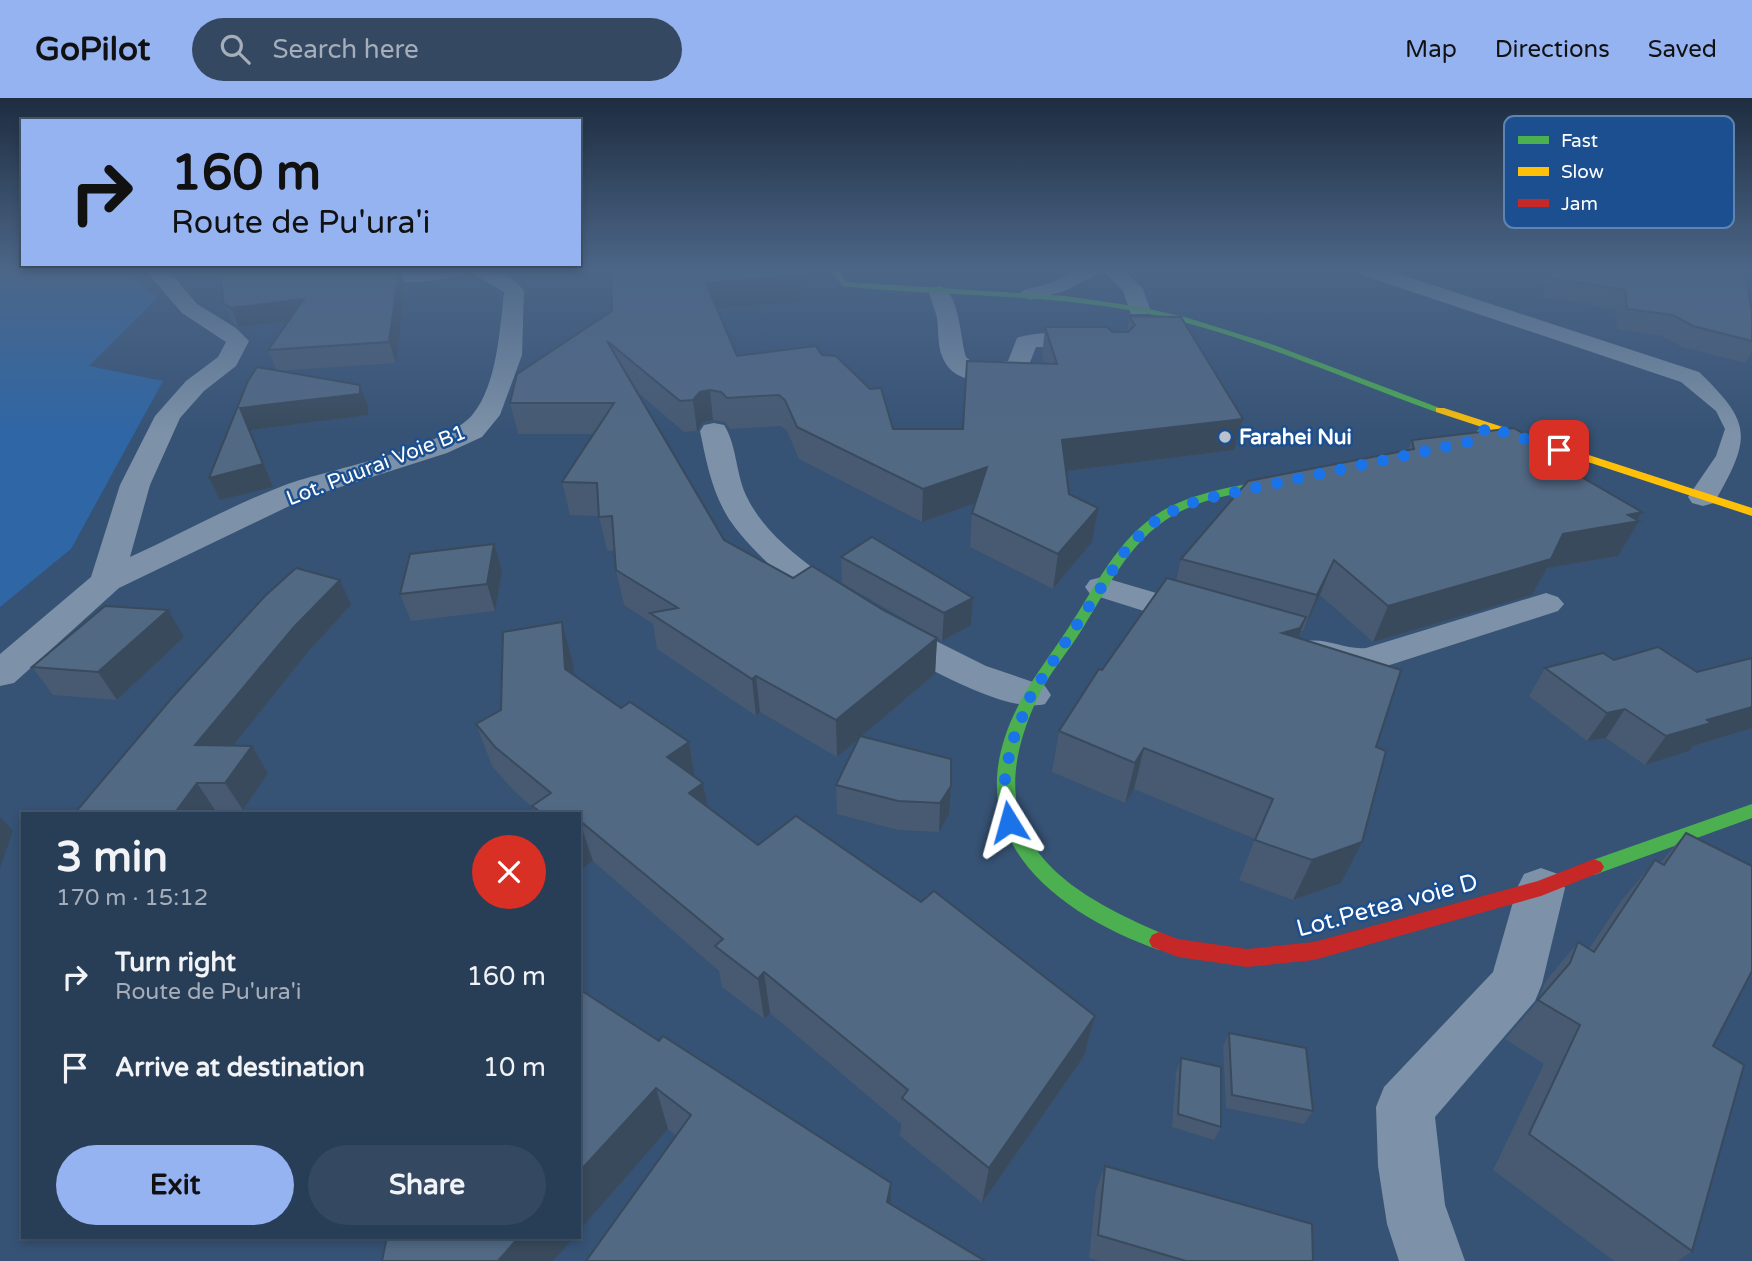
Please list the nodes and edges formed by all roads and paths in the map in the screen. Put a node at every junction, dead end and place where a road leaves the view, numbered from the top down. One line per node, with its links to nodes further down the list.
1 (220, 325): 13 (street)
2 (512, 325): 13 (street, Lot. Puurai Voie B1)
3 (949, 325): 6 (street)
4 (1199, 325): 7 (street)
5 (1544, 325): 11 (street)
6 (1115, 353)
7 (1488, 427): 9 (street); 11 (street)
8 (714, 431): 19 (street)
9 (1412, 456)
10 (1304, 477): 14 (street, Lot.Petea voie D)
11 (1703, 497): 12 (street)
12 (1752, 512)
13 (107, 581): 18 (street, Lot. Puurai Voie B1)
14 (1102, 587): 16 (street); 19 (street, Lot.Petea voie D)
15 (1546, 604): 17 (street)
16 (1233, 628)
17 (1287, 643)
18 (0, 674)
19 (1031, 695): 21 (street, Lot.Petea voie D)
20 (1752, 811): 21 (street, Lot.Petea voie D)
21 (1541, 888): 22 (street)
22 (1432, 1261)

